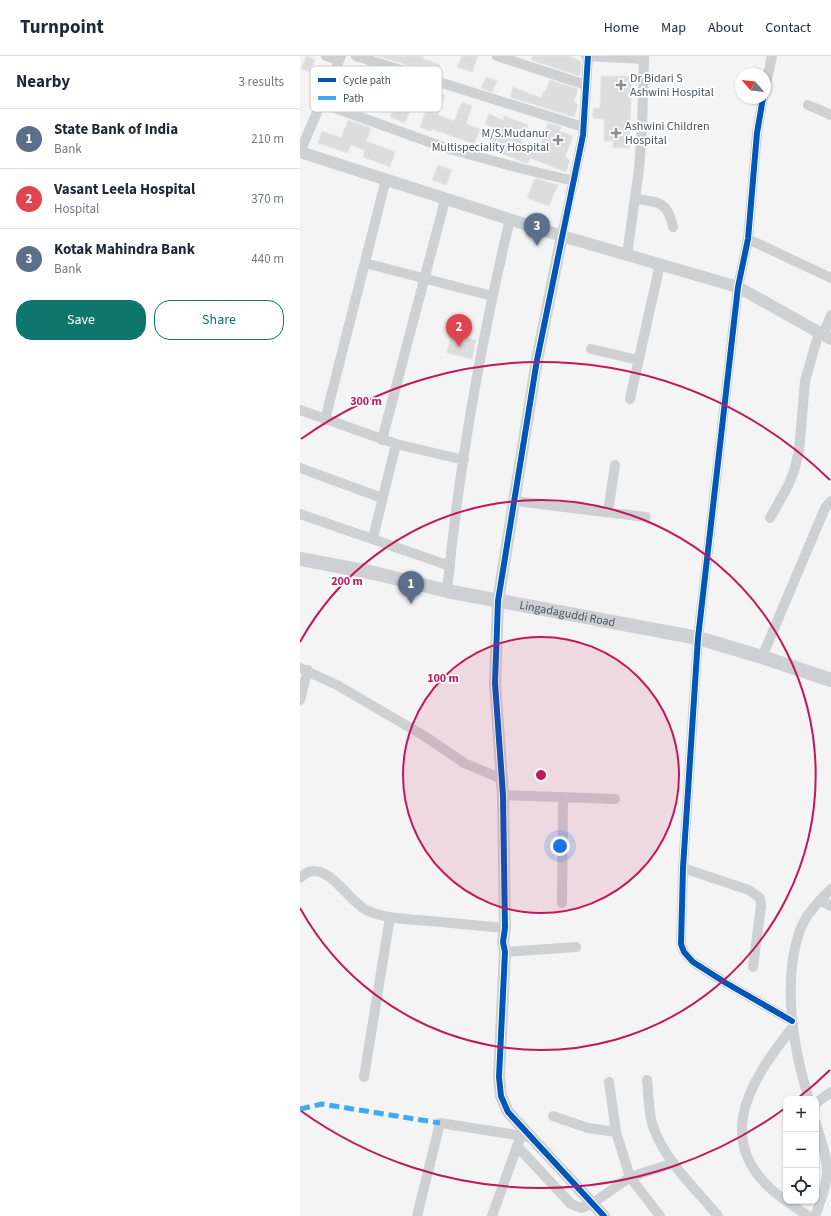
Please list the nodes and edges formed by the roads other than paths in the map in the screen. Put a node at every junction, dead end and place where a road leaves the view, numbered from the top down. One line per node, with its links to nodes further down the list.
1 (326, 56): 7 (street)
2 (356, 56): 8 (street)
3 (497, 56): 11 (street)
4 (587, 56): 6 (street); 11 (street)
5 (772, 56): 9 (street)
6 (644, 57): 21 (street)
7 (340, 58)
8 (388, 66)
9 (769, 68)
10 (442, 83): 17 (street)
11 (586, 85): 17 (street)
12 (762, 104): 26 (street)
13 (808, 105): 16 (street)
14 (317, 112): 18 (street)
15 (346, 112): 20 (street)
16 (831, 115)
17 (583, 127): 20 (street)
18 (300, 152): 19 (street)
19 (386, 179): 22 (street); 28 (street)
20 (574, 181): 25 (street)
21 (636, 199): 24 (street); 27 (street)
22 (445, 200): 23 (street); 30 (street)
23 (510, 219): 25 (street); 33 (street)
24 (673, 227)
25 (562, 236): 27 (street); 47 (street)
26 (748, 239): 31 (street); 32 (street)
27 (626, 255): 29 (street)
28 (365, 262): 30 (street); 40 (street)
29 (660, 264): 32 (street); 37 (street)
30 (425, 278): 33 (street); 41 (street)
31 (831, 278)
32 (738, 287): 35 (street); 58 (street)
33 (492, 296): 43 (street)
34 (831, 315): 35 (street)
35 (824, 335): 52 (street)
36 (591, 349): 37 (street)
37 (638, 360): 38 (street)
38 (630, 400)
39 (300, 410): 40 (street)
40 (325, 420): 41 (street)
41 (382, 440): 42 (street)
42 (396, 444): 43 (street); 46 (street)
43 (464, 460): 55 (street)
44 (615, 465): 49 (street)
45 (300, 468): 46 (street)
46 (382, 498): 53 (street)
47 (515, 501): 49 (street); 57 (street)
48 (831, 501): 59 (street)
49 (608, 512): 51 (street)
50 (300, 514): 53 (street)
51 (646, 517)
52 (770, 518)
53 (373, 538): 55 (street)
54 (300, 559): 56 (main road, Lingadaguddi Road)
55 (450, 566): 56 (street)
56 (447, 592): 57 (main road, Lingadaguddi Road)
57 (498, 601): 58 (main road, Lingadaguddi Road); 63 (street)
58 (698, 638): 59 (main road, Lingadaguddi Road); 67 (street)
59 (762, 657): 61 (main road, Lingadaguddi Road)
60 (304, 669): 62 (street); 63 (street)
61 (831, 680)
62 (300, 700)
63 (502, 779): 64 (street)
64 (503, 795): 65 (street); 74 (street)
65 (563, 797): 66 (street); 71 (street)
66 (615, 799)
67 (683, 868): 77 (street); 78 (street)
68 (300, 878): 73 (street)
69 (831, 889): 70 (street)
70 (820, 900): 72 (street); 78 (street)
71 (562, 904)
72 (831, 906)
73 (390, 917): 74 (street); 79 (street)
74 (505, 928): 76 (street)
75 (576, 947): 76 (street)
76 (505, 952): 88 (street)
77 (753, 968)
78 (793, 1024): 83 (street); 92 (street)
79 (364, 1077)
80 (647, 1080): 90 (street)
81 (609, 1082): 86 (street)
82 (831, 1092): 84 (street)
83 (808, 1096)
84 (819, 1100)
85 (553, 1116): 86 (street)
86 (616, 1132): 91 (street)
87 (819, 1132): 101 (street)
88 (525, 1136): 89 (street); 93 (street); 95 (street)
89 (517, 1146): 93 (street); 96 (street)
90 (674, 1163): 91 (street); 99 (street)
91 (630, 1177): 93 (street); 98 (street)
92 (783, 1199)
93 (593, 1203): 97 (street)
94 (790, 1204): 100 (street)
95 (417, 1216)
96 (492, 1216)
97 (604, 1216)
98 (660, 1216)
99 (718, 1216)
100 (808, 1216)
101 (815, 1216)

